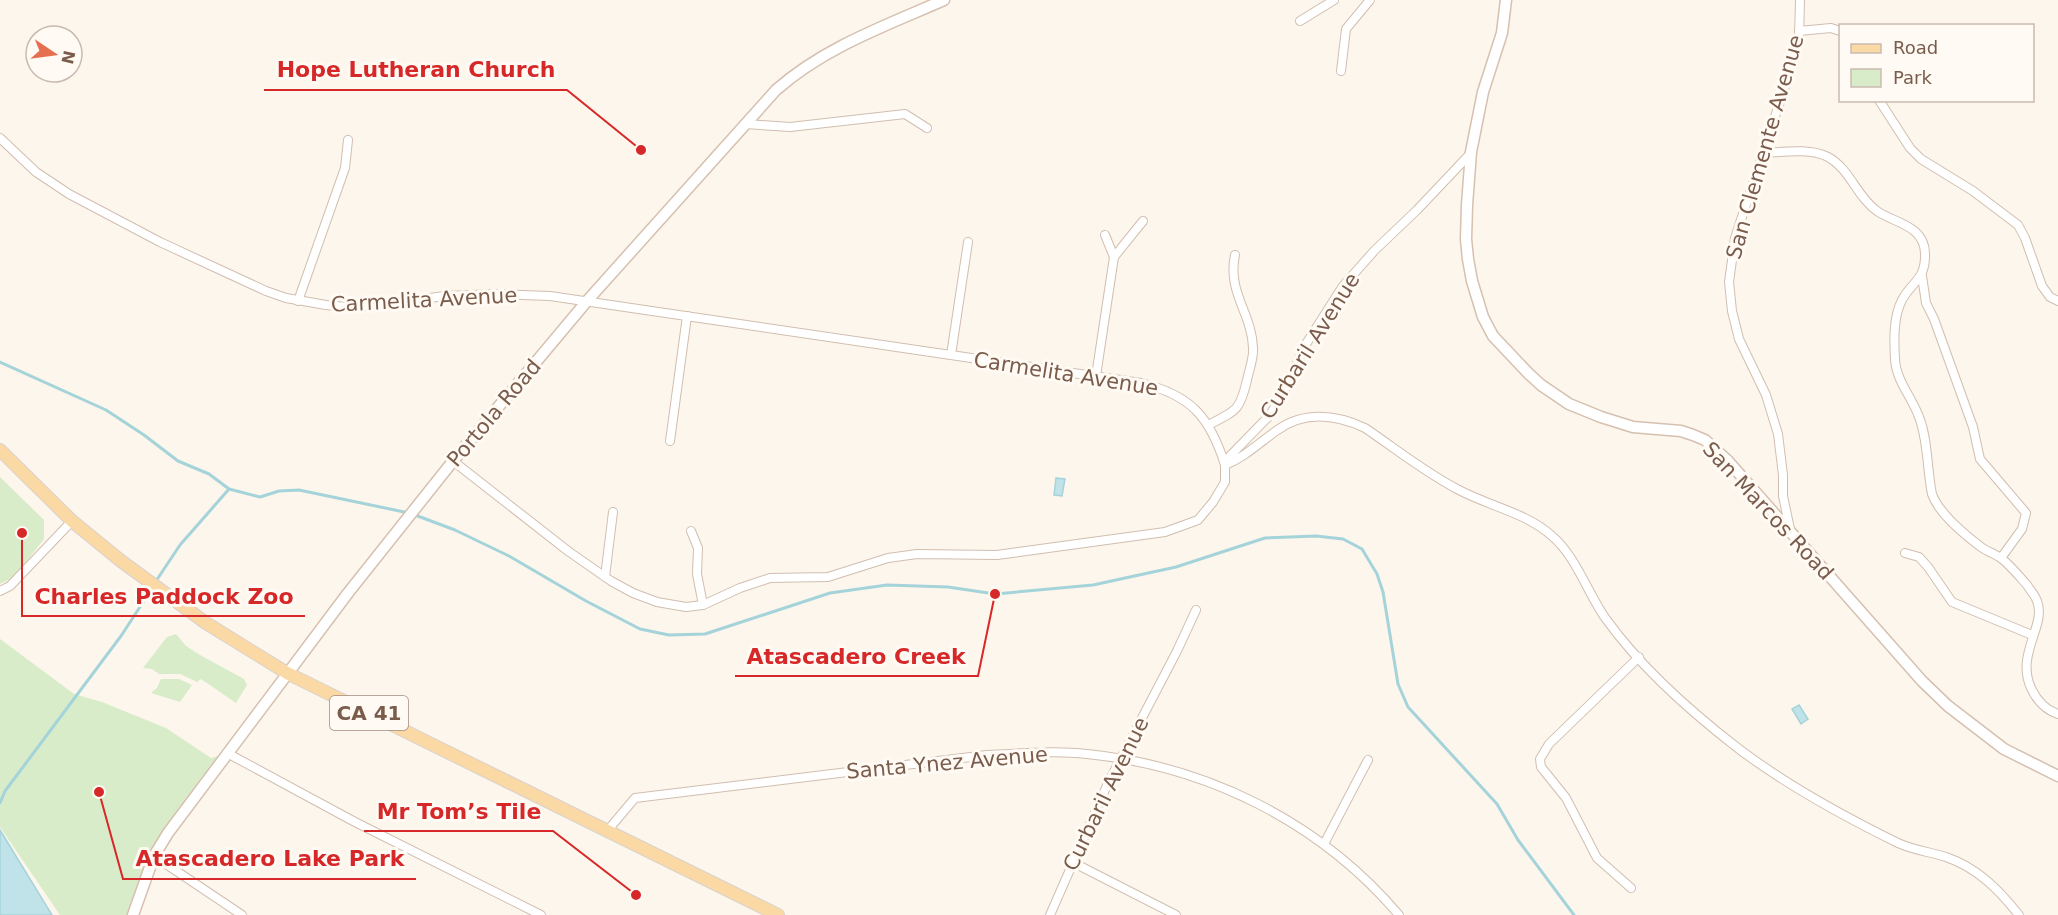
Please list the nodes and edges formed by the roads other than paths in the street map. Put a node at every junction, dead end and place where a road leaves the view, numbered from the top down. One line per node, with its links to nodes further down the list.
1 (944, 0): 11 (street, Portola Road)
2 (1334, 0): 6 (street)
3 (1370, 0): 9 (street)
4 (1506, 0): 15 (street, San Marcos Road)
5 (1800, 0): 7 (street, San Clemente Avenue)
6 (1300, 21)
7 (1799, 31): 8 (street); 16 (street, San Clemente Avenue)
8 (1839, 31)
9 (1341, 70)
10 (1880, 102): 25 (street)
11 (745, 124): 12 (street); 24 (street, Portola Road)
12 (927, 128)
13 (0, 138): 23 (street, Carmelita Avenue)
14 (348, 140): 23 (street)
15 (1471, 152): 33 (street, Curbaril Avenue); 37 (street, San Marcos Road)
16 (1765, 153): 22 (street); 37 (street, San Clemente Avenue)
17 (1143, 221): 21 (street)
18 (1105, 235): 21 (street)
19 (968, 243): 27 (street)
20 (1235, 255): 29 (street)
21 (1114, 257): 28 (street)
22 (1922, 276): 39 (street); 39 (street)
23 (298, 301): 24 (street, Carmelita Avenue)
24 (587, 301): 26 (street, Carmelita Avenue); 32 (street, Portola Road)
25 (2058, 301)
26 (687, 316): 27 (street, Carmelita Avenue); 30 (street)
27 (951, 355): 28 (street, Carmelita Avenue)
28 (1096, 376): 29 (street, Carmelita Avenue)
29 (1208, 425): 33 (street, Carmelita Avenue)
30 (670, 441)
31 (0, 450): 35 (main road, CA 41 / CA 41)
32 (453, 461): 40 (street); 46 (street, Portola Road)
33 (1225, 465): 42 (street); 45 (street)
34 (613, 512): 40 (street)
35 (72, 521): 41 (street); 46 (main road, CA 41 / CA 41)
36 (691, 531): 42 (street)
37 (1792, 535): 51 (street, San Marcos Road)
38 (1905, 553): 44 (street)
39 (2001, 558): 44 (street)
40 (605, 577): 42 (street)
41 (0, 591)
42 (703, 605)
43 (1196, 610): 49 (street, Curbaril Avenue)
44 (2032, 635): 47 (street)
45 (1639, 657): 56 (street); 64 (street)
46 (287, 672): 48 (street, Portola Road); 52 (main road, CA 41 / CA 41)
47 (2058, 714)
48 (226, 753): 54 (street, Portola Road); 59 (street)
49 (1121, 759): 52 (street, Santa Ynez Avenue); 53 (street, Santa Ynez Avenue); 55 (street, Curbaril Avenue)
50 (1368, 760): 53 (street)
51 (2058, 776)
52 (608, 830): 60 (main road, CA 41 / CA 41)
53 (1324, 844): 63 (street, Santa Ynez Avenue)
54 (154, 856): 57 (street, Portola Road); 58 (street)
55 (1072, 862): 61 (street, Curbaril Avenue); 62 (street)
56 (1631, 888)
57 (133, 915)
58 (242, 915)
59 (541, 915)
60 (778, 915)
61 (1050, 915)
62 (1176, 915)
63 (1399, 915)
64 (2019, 915)

